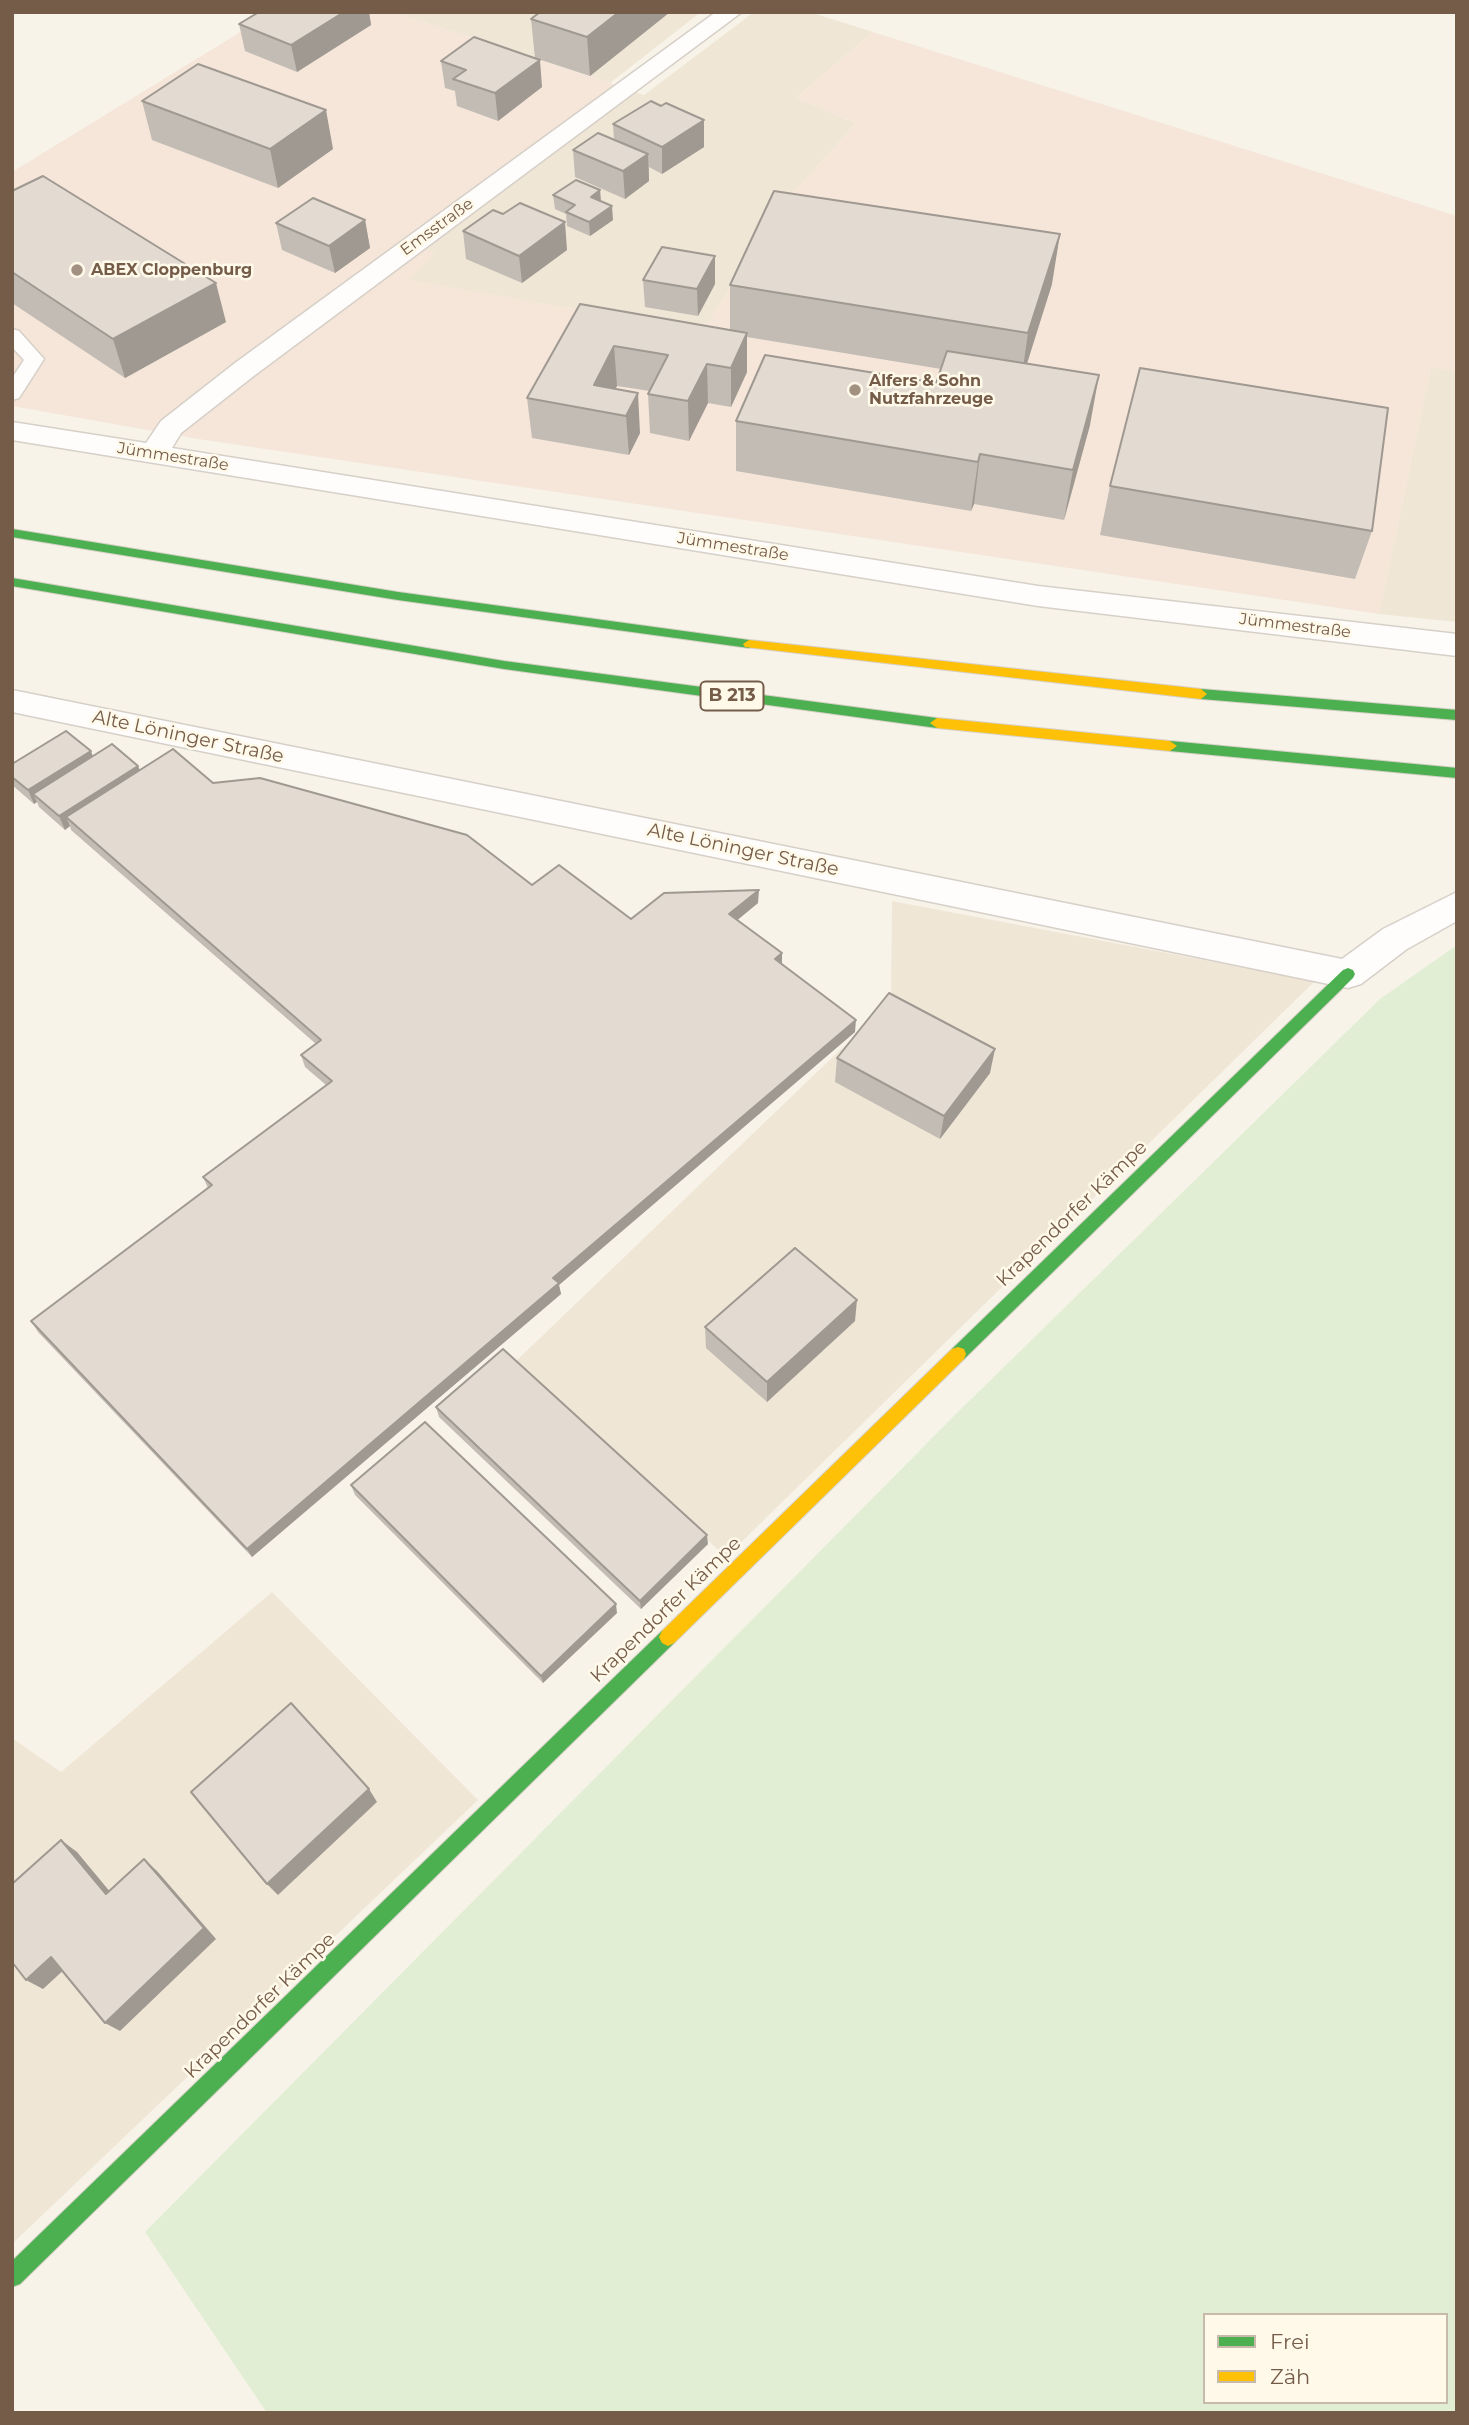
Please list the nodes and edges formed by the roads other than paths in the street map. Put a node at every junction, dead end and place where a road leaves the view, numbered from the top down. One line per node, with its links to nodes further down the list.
1 (722, 14): 5 (street, Emsstraße)
2 (12, 335): 3 (lane)
3 (12, 394)
4 (12, 431): 5 (street, Jümmestraße)
5 (153, 454): 8 (street, Jümmestraße)
6 (12, 533): 10 (main road)
7 (12, 582): 11 (main road, B 213)
8 (1457, 645)
9 (12, 701): 13 (street, Alte Löninger Straße)
10 (1457, 715)
11 (1457, 773)
12 (1457, 905): 13 (street)
13 (1348, 974): 14 (main road, Krapendorfer Kämpe)
14 (12, 2276)

